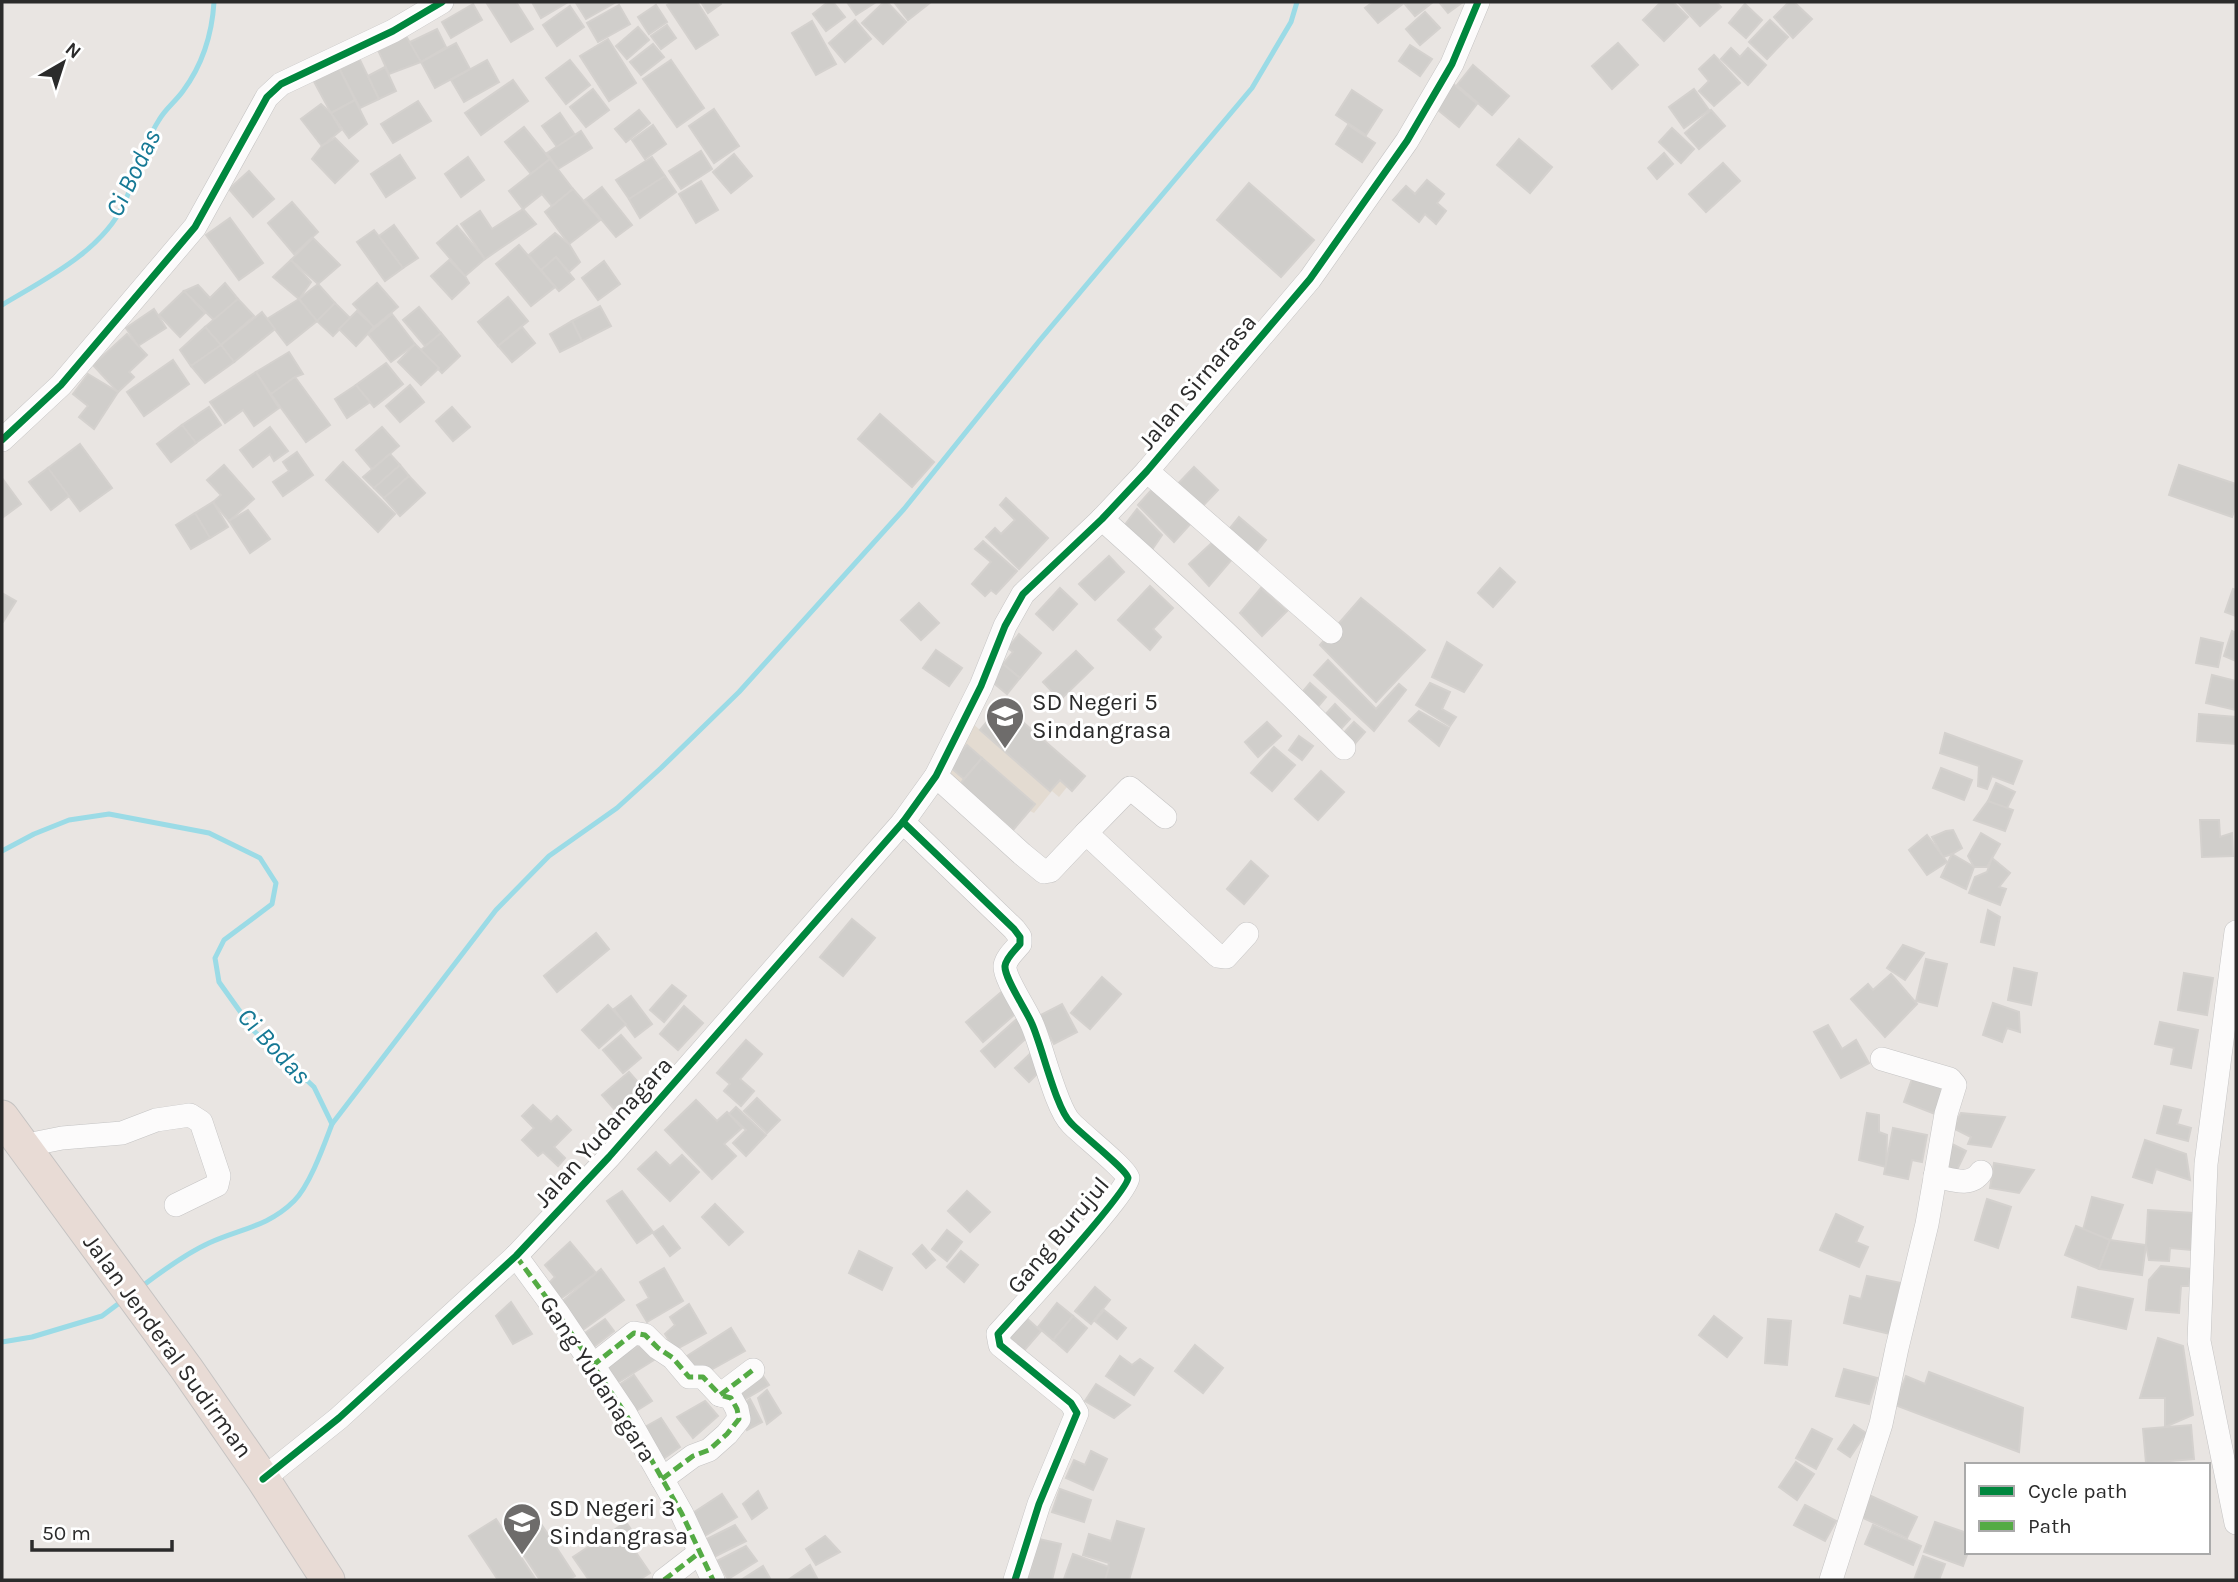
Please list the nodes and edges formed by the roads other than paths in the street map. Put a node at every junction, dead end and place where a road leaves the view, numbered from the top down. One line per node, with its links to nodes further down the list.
1 (442, 2): 3 (street)
2 (1478, 2): 4 (street, Jalan Sirnarasa)
3 (2, 440)
4 (1147, 471): 5 (street, Jalan Sirnarasa); 6 (street)
5 (1102, 519): 7 (street); 8 (street, Jalan Sirnarasa)
6 (1331, 632)
7 (1343, 748)
8 (936, 776): 10 (street, Jalan Yudanagara); 11 (street)
9 (1165, 817): 11 (street)
10 (903, 822): 20 (street, Jalan Yudanagara); 31 (street, Gang Burujul)
11 (1086, 833): 13 (street)
12 (2236, 932): 26 (street)
13 (1247, 934)
14 (1882, 1059): 18 (street)
15 (2, 1117): 16 (highway, Jalan Jenderal Sudirman)
16 (22, 1146): 19 (street); 24 (highway, Jalan Jenderal Sudirman)
17 (1981, 1172): 18 (street)
18 (1935, 1176): 32 (street)
19 (176, 1205)
20 (516, 1256): 21 (street, Gang Yudanagara); 24 (street, Jalan Yudanagara)
21 (592, 1366): 23 (street); 25 (street, Gang Yudanagara)
22 (753, 1370): 23 (street)
23 (720, 1395): 25 (street)
24 (263, 1479): 28 (highway, Jalan Jenderal Sudirman)
25 (662, 1479): 27 (street, Gang Yudanagara)
26 (2236, 1523)
27 (699, 1553): 29 (street); 30 (street, Gang Yudanagara)
28 (328, 1580)
29 (664, 1580)
30 (713, 1580)
31 (1015, 1580)
32 (1830, 1580)

